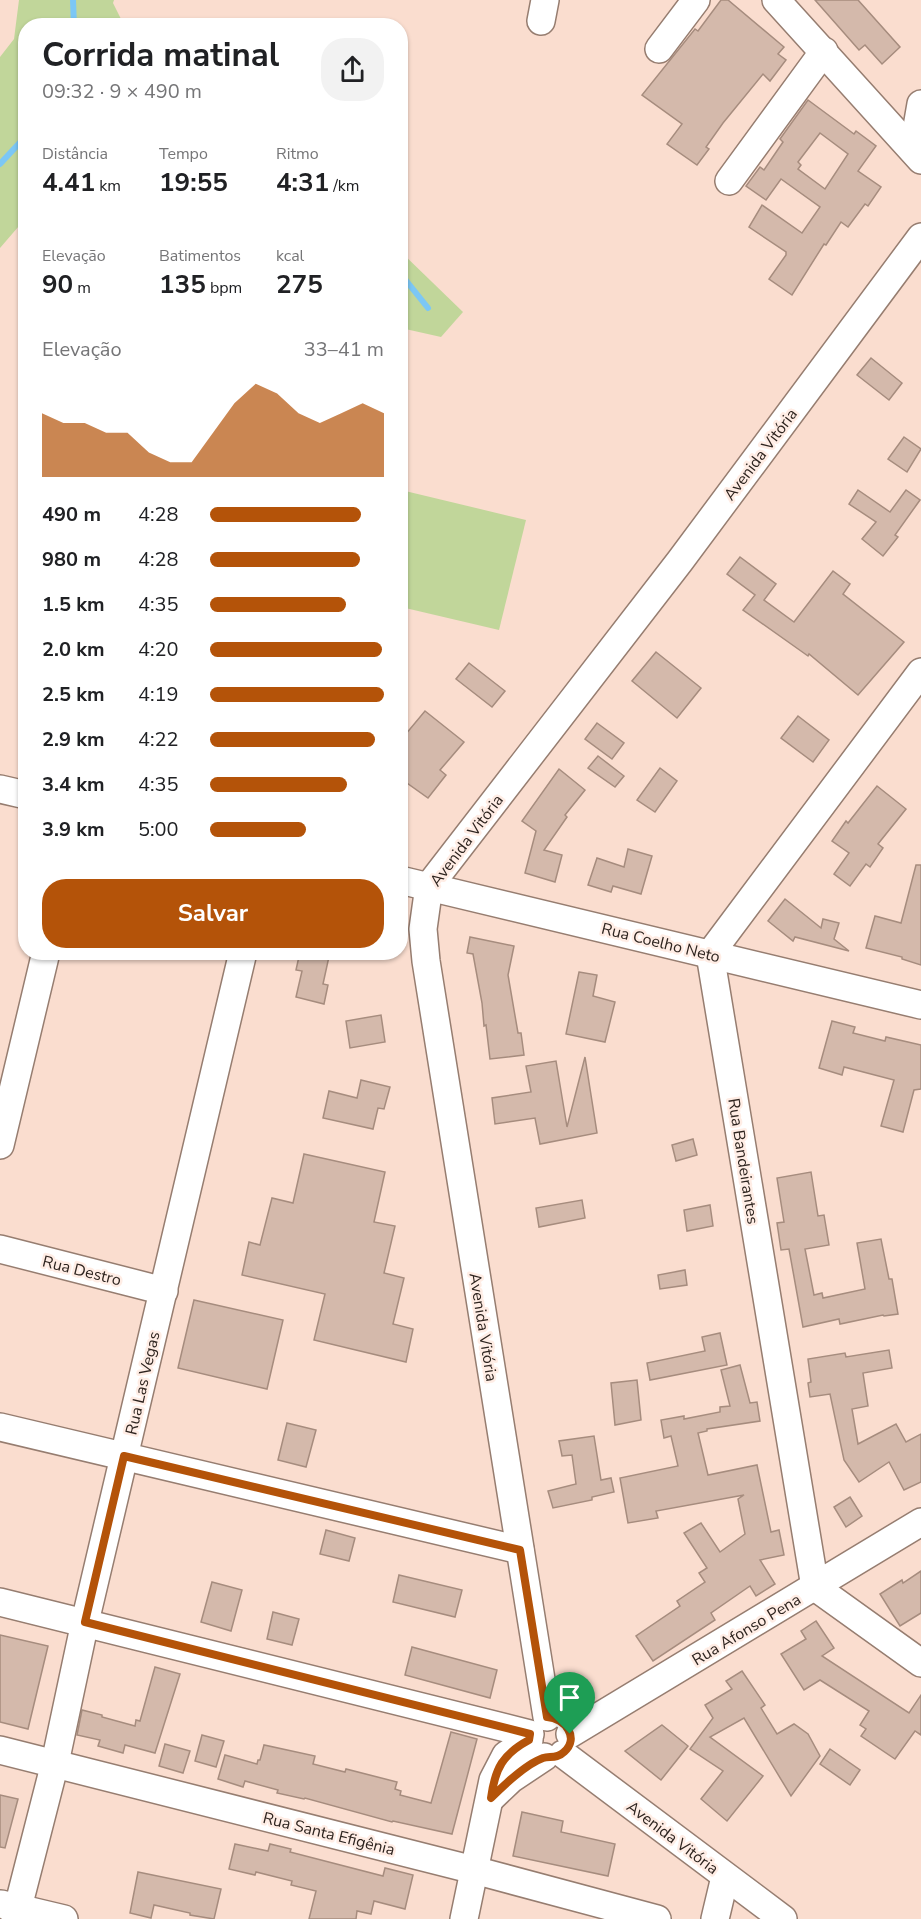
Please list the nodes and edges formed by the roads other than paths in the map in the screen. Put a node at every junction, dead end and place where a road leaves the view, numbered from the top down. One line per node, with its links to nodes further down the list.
1 (696, 0): 3 (street)
2 (777, 0): 4 (street)
3 (659, 49)
4 (824, 51): 6 (street); 7 (street)
5 (921, 104): 6 (street)
6 (917, 155)
7 (729, 181)
8 (921, 237): 13 (street, Avenida Vitória)
9 (921, 672): 14 (street)
10 (0, 789): 11 (street)
11 (18, 793)
12 (408, 882): 13 (street, Rua Coelho Neto)
13 (429, 886): 14 (street, Rua Coelho Neto); 24 (street, Avenida Vitória)
14 (710, 954): 17 (street, Rua Coelho Neto); 25 (street, Rua Bandeirantes)
15 (44, 960): 18 (street)
16 (241, 960): 20 (street, Rua Las Vegas)
17 (921, 1005)
18 (0, 1145)
19 (0, 1249): 20 (street, Rua Destro)
20 (164, 1291): 22 (street, Rua Las Vegas)
21 (0, 1427): 22 (street)
22 (124, 1456): 24 (street); 27 (street, Rua Las Vegas)
23 (921, 1522): 25 (street, Rua Afonso Pena)
24 (520, 1550): 29 (street, Avenida Vitória)
25 (815, 1587): 28 (street); 29 (street, Rua Afonso Pena)
26 (0, 1602): 27 (street)
27 (85, 1622): 29 (street); 31 (street, Rua Las Vegas)
28 (921, 1663)
29 (547, 1739): 32 (street, Rua Afonso Pena); 33 (street, Avenida Vitória)
30 (0, 1750): 31 (street, Rua Santa Efigênia)
31 (54, 1763): 32 (street, Rua Santa Efigênia); 34 (street, Rua Las Vegas)
32 (474, 1870): 36 (street); 37 (street, Rua Santa Efigênia)
33 (725, 1877): 38 (street); 39 (street, Avenida Vitória)
34 (11, 1910): 35 (street)
35 (64, 1919)
36 (464, 1919)
37 (657, 1919)
38 (715, 1919)
39 (783, 1919)

